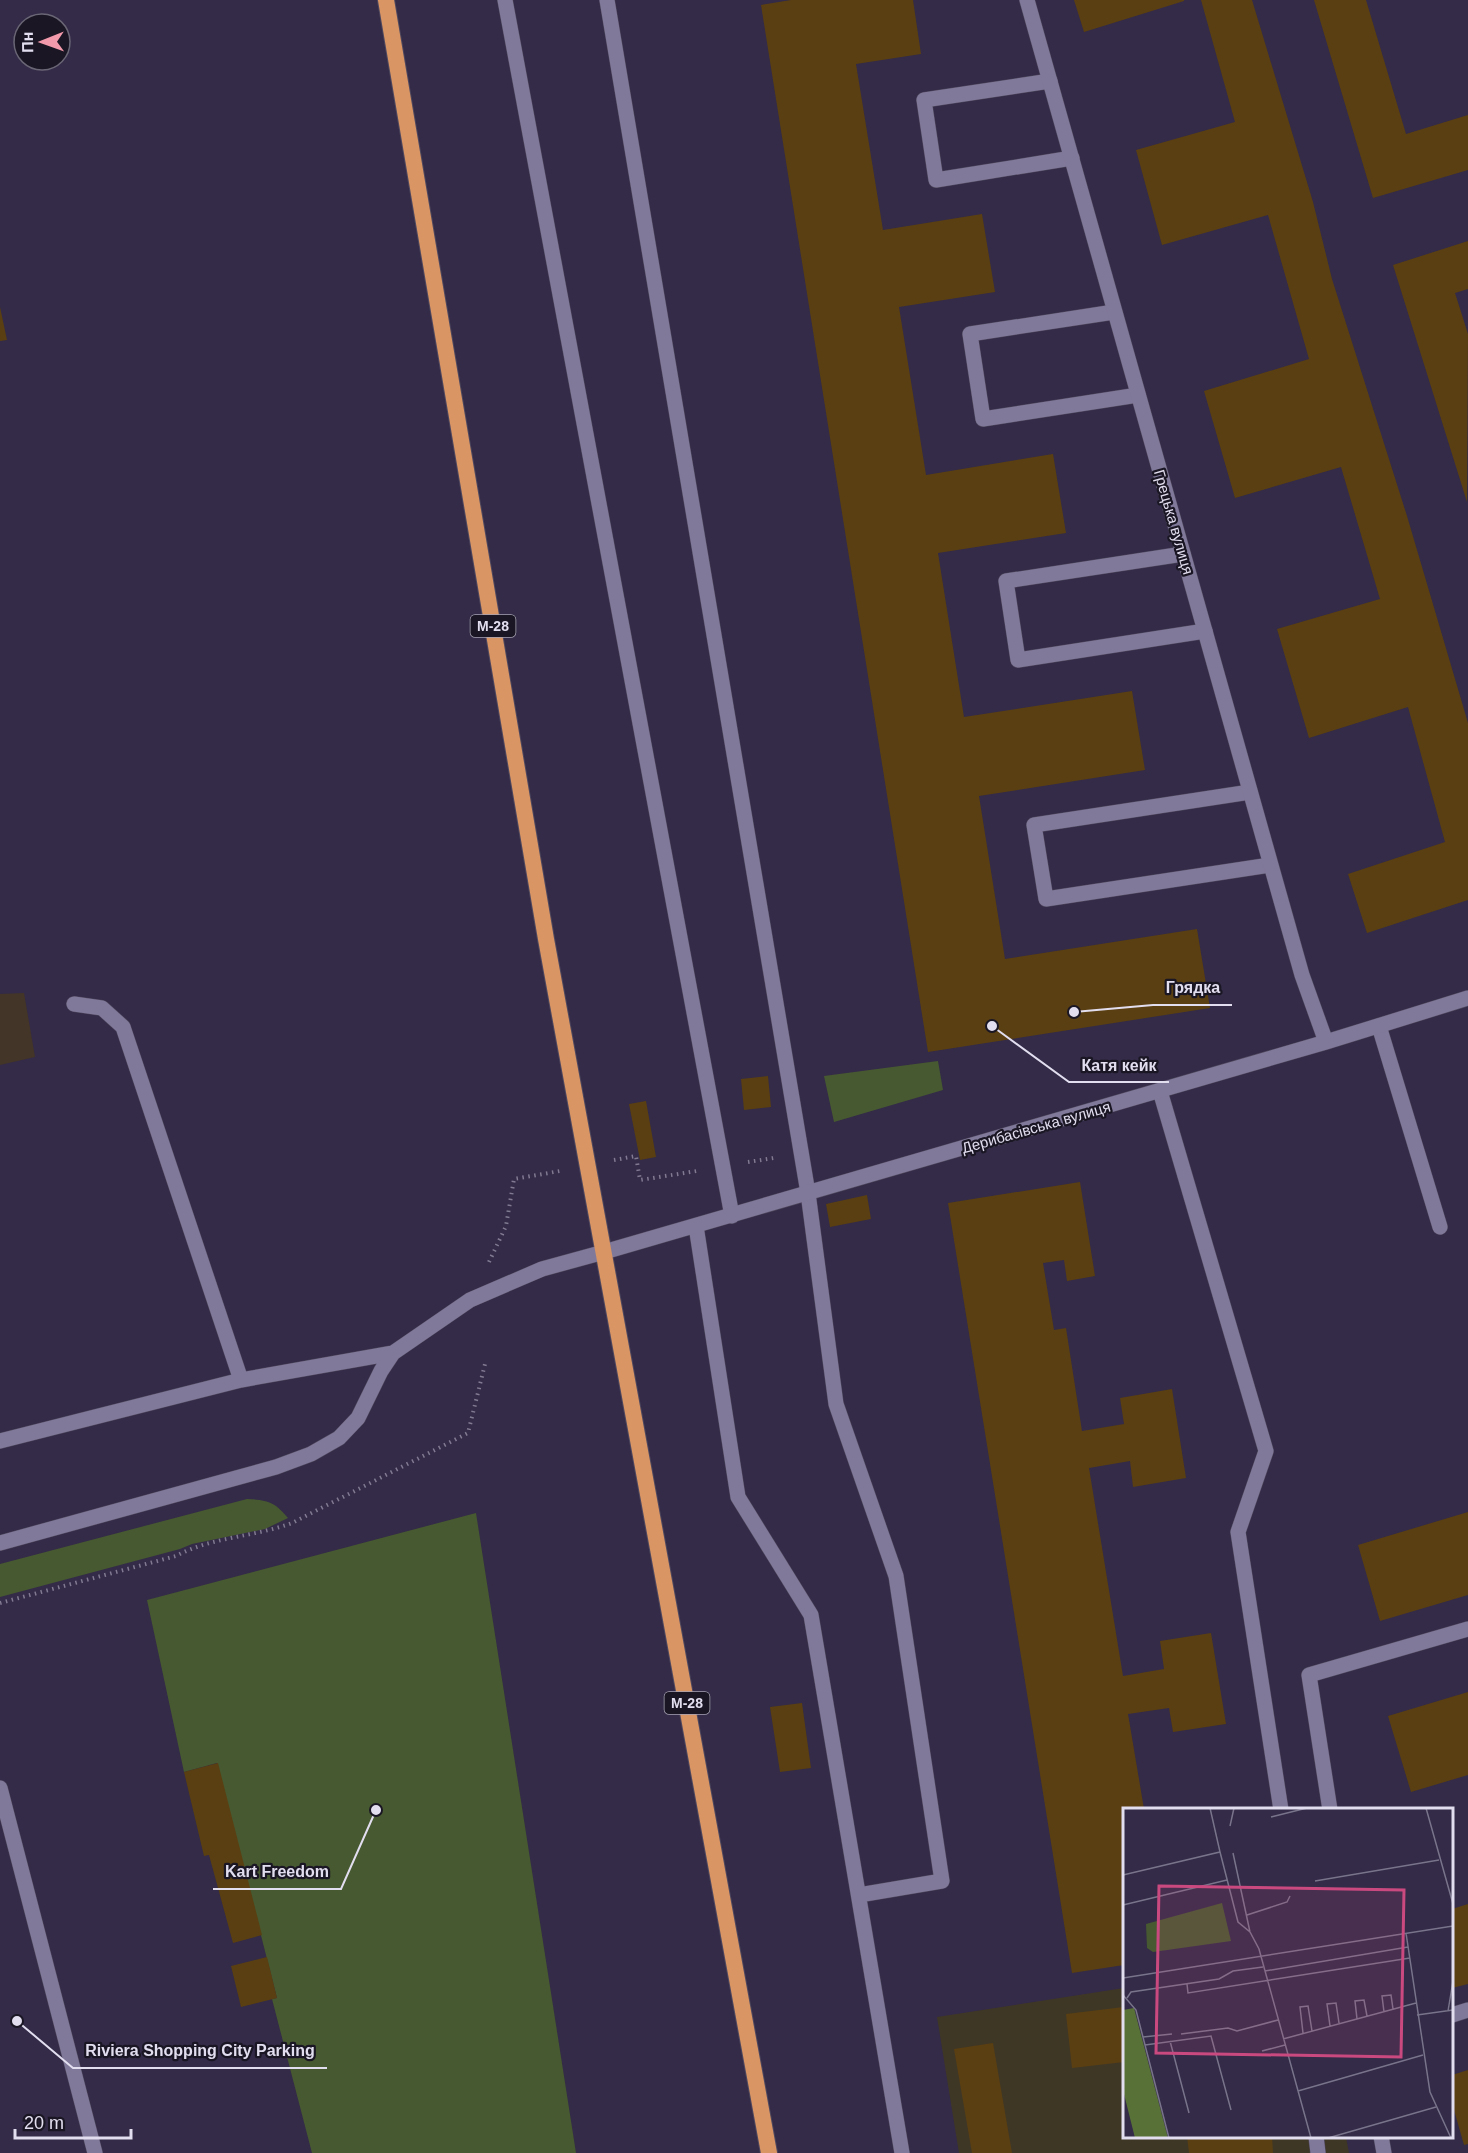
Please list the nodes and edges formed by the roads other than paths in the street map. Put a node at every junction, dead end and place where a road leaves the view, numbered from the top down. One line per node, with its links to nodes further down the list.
1 (386, 0): 22 (highway, М-28)
2 (505, 0): 19 (street)
3 (607, 0): 18 (street)
4 (1027, 0): 5 (street, Грецька вулиця)
5 (1050, 81): 6 (street, Грецька вулиця); 6 (street)
6 (1072, 159): 7 (street, Грецька вулиця)
7 (1114, 312): 8 (street, Грецька вулиця); 8 (street)
8 (1138, 395): 9 (street, Грецька вулиця)
9 (1183, 554): 10 (street, Грецька вулиця); 10 (street)
10 (1205, 631): 11 (street, Грецька вулиця)
11 (1250, 792): 12 (street, Грецька вулиця); 12 (street)
12 (1270, 865): 16 (street, Грецька вулиця)
13 (1468, 998): 15 (street, Дерибасівська вулиця)
14 (74, 1004): 24 (street)
15 (1379, 1026): 16 (street, Дерибасівська вулиця); 21 (street)
16 (1326, 1042): 17 (street, Дерибасівська вулиця)
17 (1160, 1091): 18 (street, Дерибасівська вулиця); 29 (street)
18 (808, 1193): 19 (street, Дерибасівська вулиця); 31 (street)
19 (732, 1216): 20 (street, Дерибасівська вулиця)
20 (696, 1226): 22 (street, Дерибасівська вулиця); 31 (street)
21 (1440, 1227)
22 (604, 1252): 23 (street, Дерибасівська вулиця); 37 (highway, М-28)
23 (393, 1353): 24 (street); 26 (street)
24 (241, 1380): 25 (street)
25 (0, 1441)
26 (0, 1543)
27 (1468, 1629): 30 (street)
28 (0, 1788): 36 (street)
29 (1281, 1808)
30 (1330, 1808)
31 (859, 1895): 38 (street)
32 (1468, 2010): 33 (street)
33 (1453, 2015)
34 (1316, 2138): 39 (street)
35 (1381, 2138): 40 (street)
36 (95, 2153)
37 (769, 2153)
38 (902, 2153)
39 (1318, 2153)
40 (1384, 2153)

